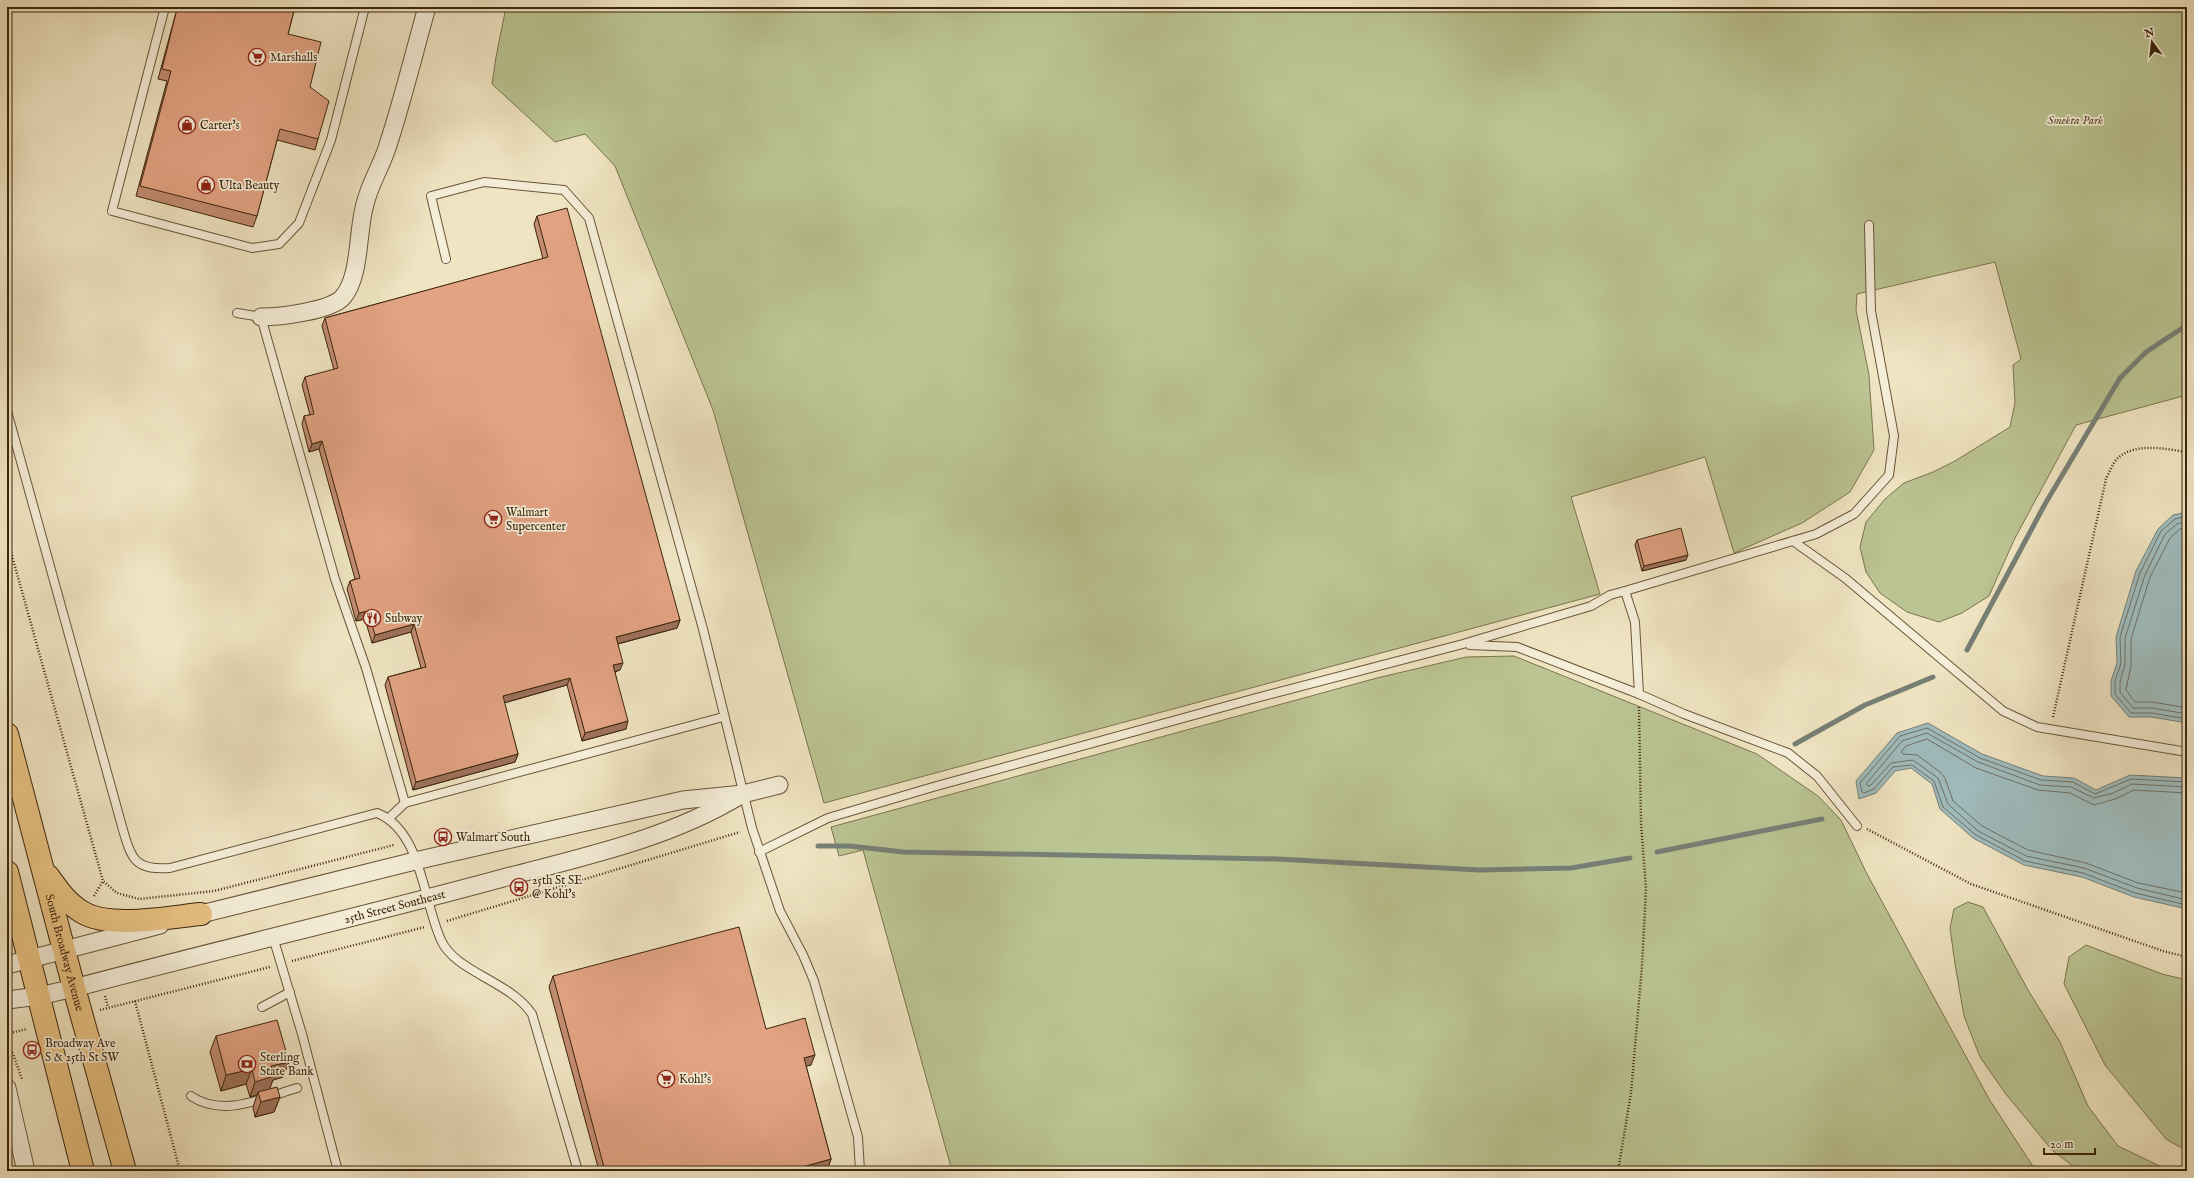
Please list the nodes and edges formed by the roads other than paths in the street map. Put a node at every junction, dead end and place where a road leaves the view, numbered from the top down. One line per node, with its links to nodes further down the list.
1 (165, 7): 2 (lane)
2 (365, 7)
3 (427, 7): 7 (street)
4 (1869, 224): 9 (lane)
5 (446, 259): 13 (lane)
6 (237, 313): 7 (lane)
7 (261, 317): 18 (lane)
8 (7, 411): 19 (lane)
9 (1793, 541): 10 (lane); 15 (lane)
10 (1625, 591): 11 (lane); 12 (lane)
11 (1463, 644): 12 (lane); 21 (lane)
12 (1639, 694): 20 (lane)
13 (723, 716): 17 (lane); 18 (lane)
14 (7, 734): 23 (main road, South Broadway Avenue)
15 (2187, 752)
16 (779, 785): 17 (street, 25th Street Southeast)
17 (743, 794): 21 (lane); 22 (street, 25th Street Southeast); 25 (street, 25th Street Southeast)
18 (405, 803): 19 (lane)
19 (389, 818): 22 (lane)
20 (1857, 826)
21 (759, 852): 44 (lane)
22 (415, 861): 25 (lane); 26 (street, 25th Street Southeast)
23 (41, 865): 26 (main road); 28 (main road, South Broadway Avenue)
24 (7, 872): 29 (main road)
25 (429, 898): 27 (street, 25th Street Southeast); 43 (lane)
26 (201, 914): 28 (street, 25th Street Southeast)
27 (273, 936): 31 (street, 25th Street Southeast); 32 (lane)
28 (64, 951): 29 (street, 25th Street Southeast); 31 (main road, South Broadway Avenue)
29 (29, 959): 30 (street, 25th Street Southeast); 33 (main road)
30 (7, 965)
31 (74, 988): 33 (street, 25th Street Southeast); 41 (main road, South Broadway Avenue)
32 (290, 992): 34 (lane); 42 (lane)
33 (39, 996): 35 (street, 25th Street Southeast); 40 (main road)
34 (262, 1006)
35 (7, 1007)
36 (12, 1085): 39 (street)
37 (297, 1088): 38 (lane)
38 (191, 1096)
39 (26, 1171)
40 (83, 1171)
41 (125, 1171)
42 (338, 1171)
43 (578, 1171)
44 (860, 1171)

